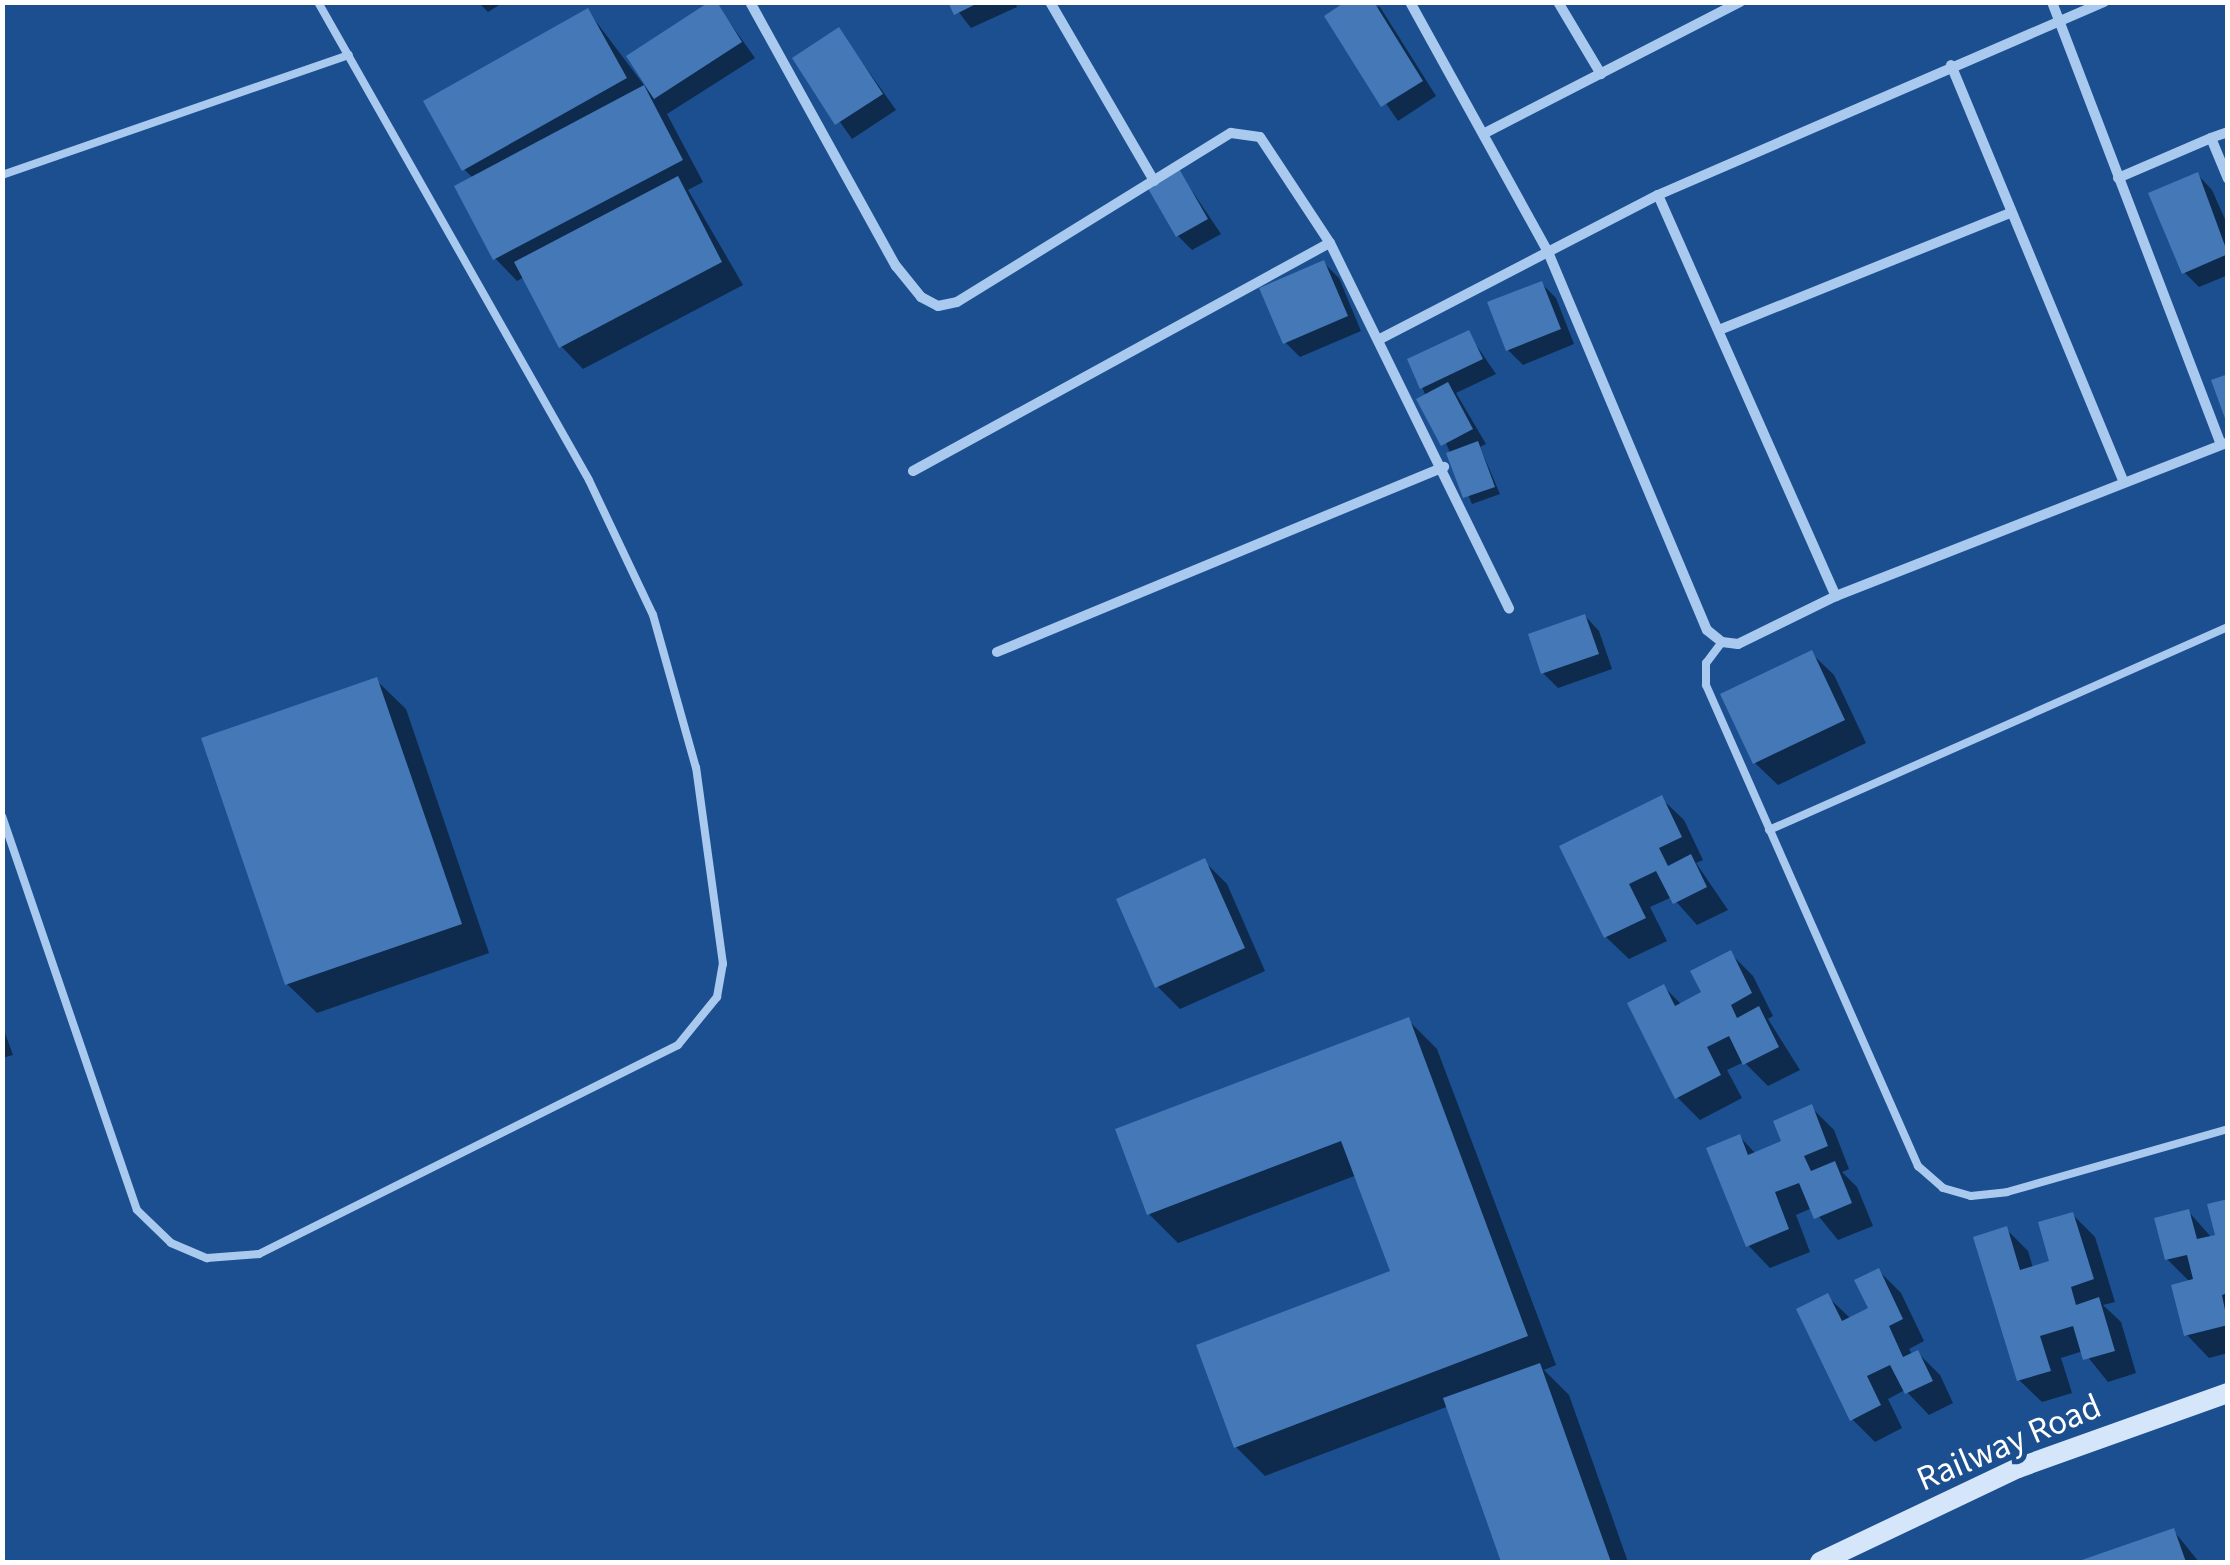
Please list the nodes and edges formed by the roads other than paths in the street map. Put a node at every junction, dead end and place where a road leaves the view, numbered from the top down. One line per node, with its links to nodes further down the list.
1 (318, 2): 10 (lane)
2 (750, 2): 19 (street)
3 (1050, 2): 19 (street)
4 (1410, 2): 14 (street)
5 (1558, 2): 12 (street)
6 (1740, 2): 12 (street)
7 (2052, 2): 9 (street)
8 (2104, 2): 9 (street)
9 (2059, 21): 11 (street); 17 (street)
10 (350, 55): 16 (lane); 35 (lane)
11 (1950, 65): 20 (street); 21 (street)
12 (1600, 74): 14 (street)
13 (2228, 132): 15 (street)
14 (1484, 134): 23 (street)
15 (2211, 138): 17 (street); 18 (street)
16 (2, 175)
17 (2118, 178): 26 (street)
18 (2228, 179)
19 (1154, 181): 22 (street)
20 (1658, 195): 23 (street); 24 (street)
21 (2010, 213): 24 (street); 29 (street)
22 (1330, 243): 25 (street); 28 (street)
23 (1548, 252): 25 (street); 33 (street)
24 (1719, 330): 30 (street)
25 (1380, 338): 27 (street)
26 (2224, 443): 29 (street)
27 (1444, 468): 31 (street); 34 (street)
28 (913, 471)
29 (2123, 480): 30 (street)
30 (1836, 596): 33 (street)
31 (1509, 610)
32 (2228, 627): 36 (lane)
33 (1722, 642): 36 (lane)
34 (997, 652)
35 (2, 816)
36 (1770, 830): 37 (lane)
37 (2228, 1129)
38 (2228, 1393): 39 (street, Railway Road)
39 (1820, 1562)

